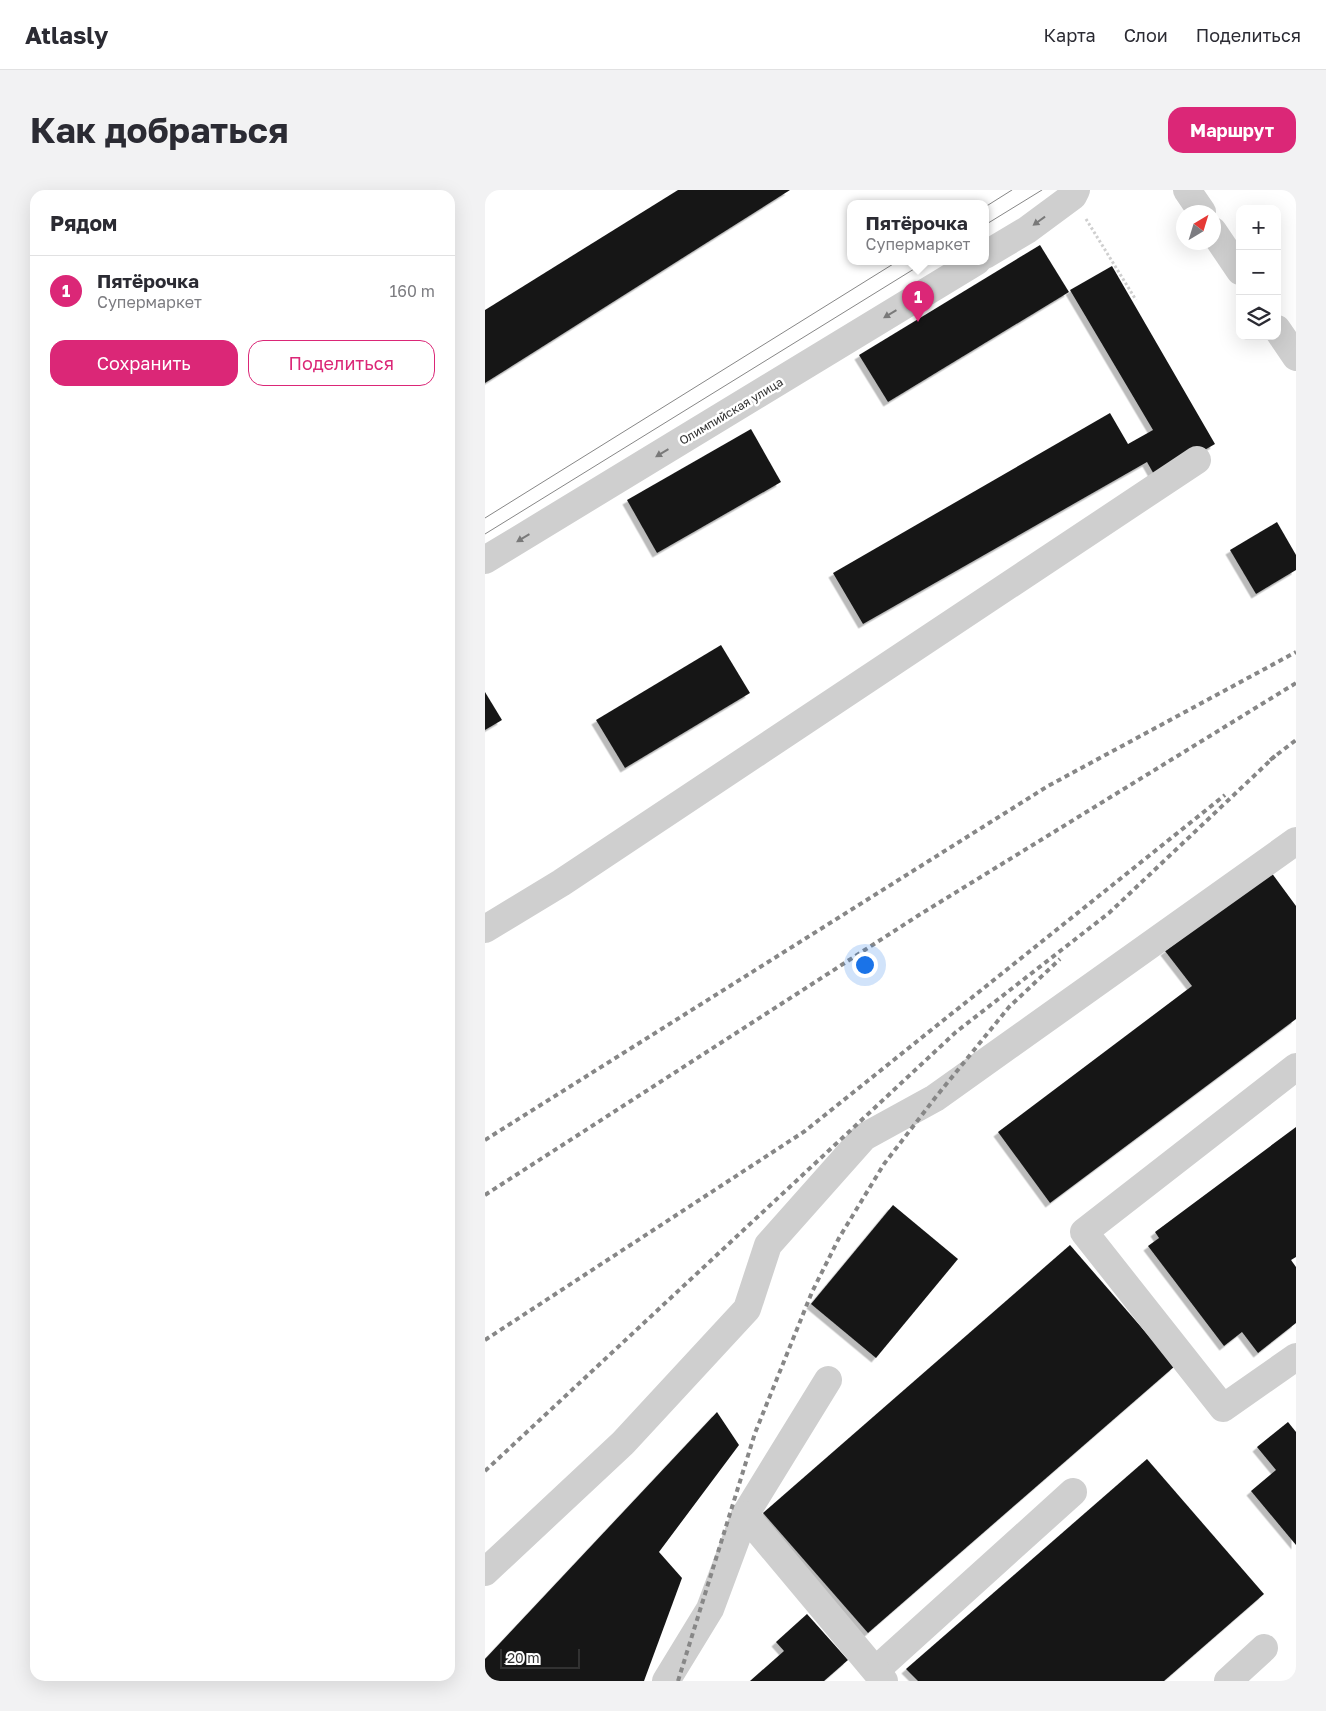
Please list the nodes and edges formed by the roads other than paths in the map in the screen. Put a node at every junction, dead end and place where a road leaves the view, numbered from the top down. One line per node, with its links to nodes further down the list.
1 (1187, 190): 3 (street)
2 (1074, 193): 5 (street, one-way to 5)
3 (1197, 205)
4 (1221, 242): 7 (street)
5 (989, 253)
6 (970, 265): 11 (street, Олимпийская улица, one-way to 11)
7 (1236, 265)
8 (1281, 335): 9 (street)
9 (1296, 358)
10 (1197, 460): 13 (street)
11 (485, 560)
12 (1296, 841): 19 (street)
13 (485, 929)
14 (1296, 1067): 15 (street)
15 (1296, 1357)
16 (828, 1380): 18 (street)
17 (1073, 1492): 21 (street)
18 (745, 1515): 21 (street); 22 (street)
19 (485, 1572)
20 (1265, 1648): 23 (street)
21 (880, 1676)
22 (666, 1681)
23 (1228, 1681)

